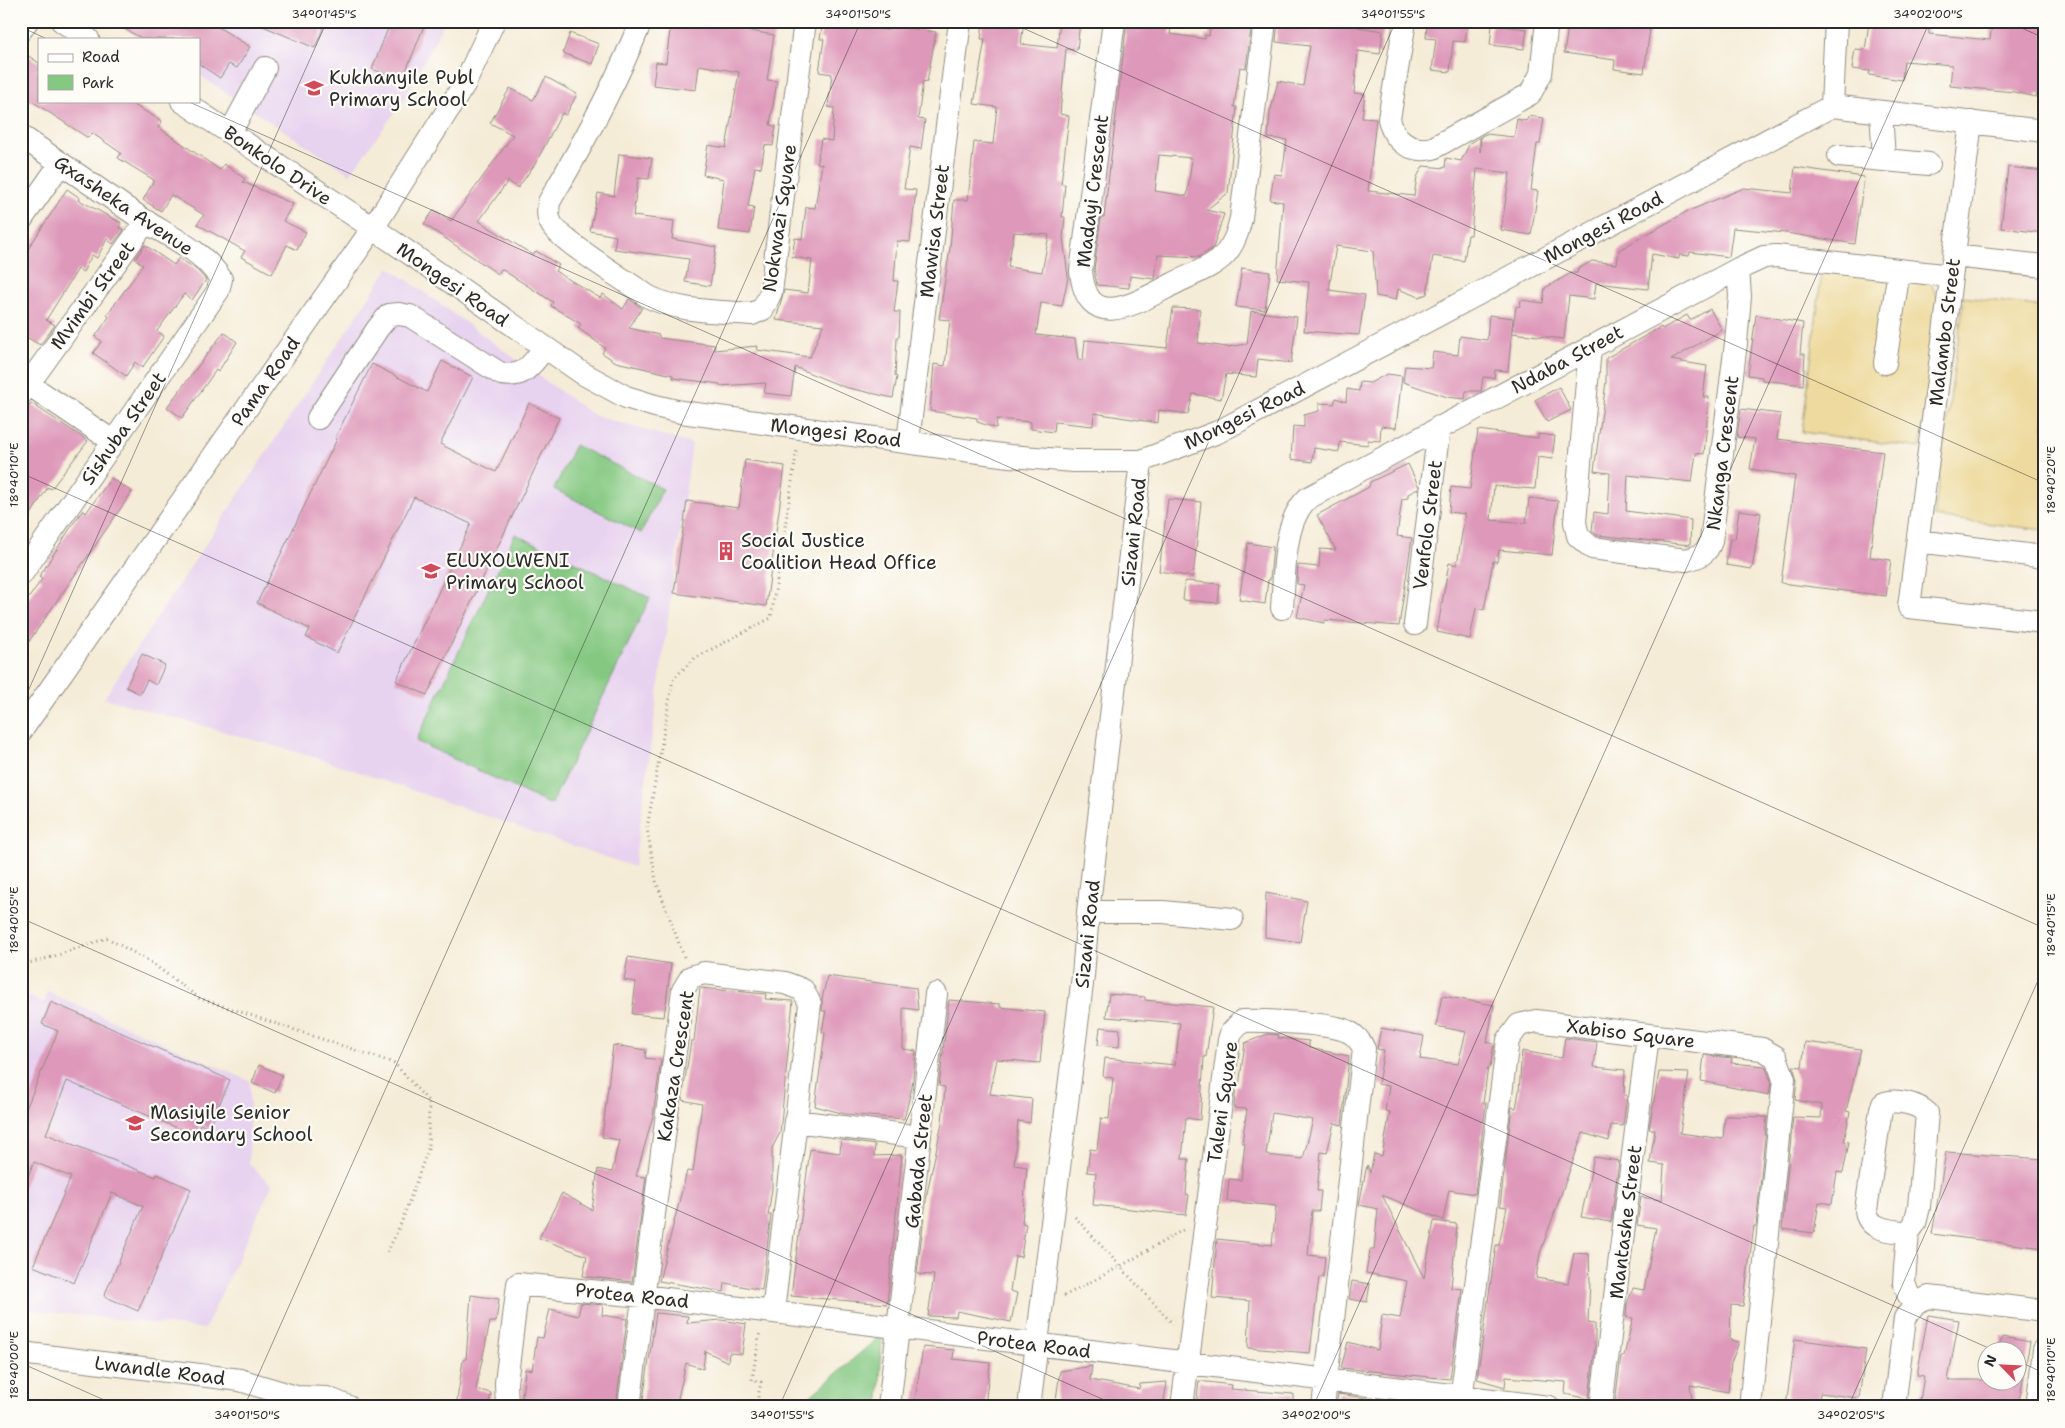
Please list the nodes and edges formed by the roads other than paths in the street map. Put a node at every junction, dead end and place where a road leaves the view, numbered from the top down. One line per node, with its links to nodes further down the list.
1 (27, 21): 12 (street)
2 (62, 21): 13 (street)
3 (494, 21): 28 (street, Pama Road)
4 (641, 21): 5 (street, Nokwazi Square)
5 (805, 21)
6 (960, 21): 40 (street, Mawisa Street)
7 (1114, 21): 8 (street, Madayi Crescent)
8 (1265, 21)
9 (1405, 21): 10 (street)
10 (1547, 21)
11 (1836, 21): 16 (street)
12 (21, 30)
13 (87, 38)
14 (265, 68): 20 (street)
15 (184, 102): 20 (street, Bonkolo Drive)
16 (1832, 106): 17 (street); 42 (street, Mongesi Road)
17 (1881, 112): 18 (street); 23 (street)
18 (1971, 122): 19 (street); 29 (street, Malambo Street)
19 (2044, 131)
20 (230, 133): 28 (street, Bonkolo Drive)
21 (21, 136): 24 (street, Gxasheka Avenue)
22 (1839, 156): 23 (street)
23 (1884, 159): 25 (street)
24 (61, 163): 26 (street); 27 (street, Gxasheka Avenue)
25 (1928, 164)
26 (21, 220)
27 (146, 221): 33 (street, Gxasheka Avenue); 37 (street, Mvimbi Street)
28 (373, 228): 35 (street, Mongesi Road); 49 (street, Pama Road)
29 (1953, 266): 30 (street, Ndaba Street); 32 (street, Ndaba Street); 43 (street, Malambo Street)
30 (2044, 266)
31 (1738, 268): 32 (street, Ndaba Street); 34 (street, Ndaba Street); 34 (street, Nkanga Crescent)
32 (1899, 270): 36 (street)
33 (221, 279): 41 (street, Sishuba Street)
34 (1590, 347): 39 (street, Ndaba Street)
35 (545, 348): 38 (street); 40 (street, Mongesi Road)
36 (1885, 363)
37 (24, 385): 41 (street)
38 (318, 418)
39 (1439, 427): 46 (street, Ndaba Street); 48 (street, Venfolo Street)
40 (908, 441): 42 (street, Mongesi Road)
41 (114, 442): 45 (street, Sishuba Street)
42 (1141, 461): 50 (street, Sizani Road)
43 (1918, 541): 44 (street); 47 (street, Malambo Street)
44 (2044, 557)
45 (21, 575)
46 (1282, 608)
47 (2044, 622)
48 (1415, 624)
49 (21, 730)
50 (1088, 912): 51 (street); 62 (street, Sizani Road)
51 (1232, 919)
52 (936, 994): 55 (street, Gabada Street)
53 (1648, 1036): 67 (street, Xabiso Square); 77 (street, Mantashe Street); 78 (street, Xabiso Square)
54 (795, 1121): 55 (street); 57 (street, Kakaza Crescent); 59 (street, Kakaza Crescent)
55 (920, 1137): 61 (street, Gabada Street)
56 (1908, 1233): 56 (street); 58 (street)
57 (642, 1296): 59 (street, Protea Road); 70 (street, Protea Road); 71 (street, Kakaza Crescent)
58 (1916, 1303): 60 (street); 79 (street)
59 (768, 1311): 61 (street, Protea Road)
60 (2044, 1311)
61 (899, 1327): 62 (street, Protea Road); 72 (street, Gabada Street)
62 (1038, 1344): 65 (street, Protea Road); 73 (street, Sizani Road)
63 (2044, 1350): 80 (street)
64 (21, 1353): 68 (street, Lwandle Road)
65 (1188, 1362): 66 (street, Protea Road); 66 (street, Taleni Square); 74 (street, Taleni Square)
66 (1326, 1380): 67 (street, Protea Road); 75 (street, Taleni Square)
67 (1461, 1401): 76 (street, Protea Road)
68 (302, 1402): 69 (street, Lwandle Road)
69 (349, 1407)
70 (507, 1407)
71 (629, 1407)
72 (888, 1407)
73 (1029, 1407)
74 (1182, 1407)
75 (1323, 1407)
76 (1549, 1407)
77 (1601, 1407)
78 (1750, 1407)
79 (1894, 1407)
80 (2037, 1407)

